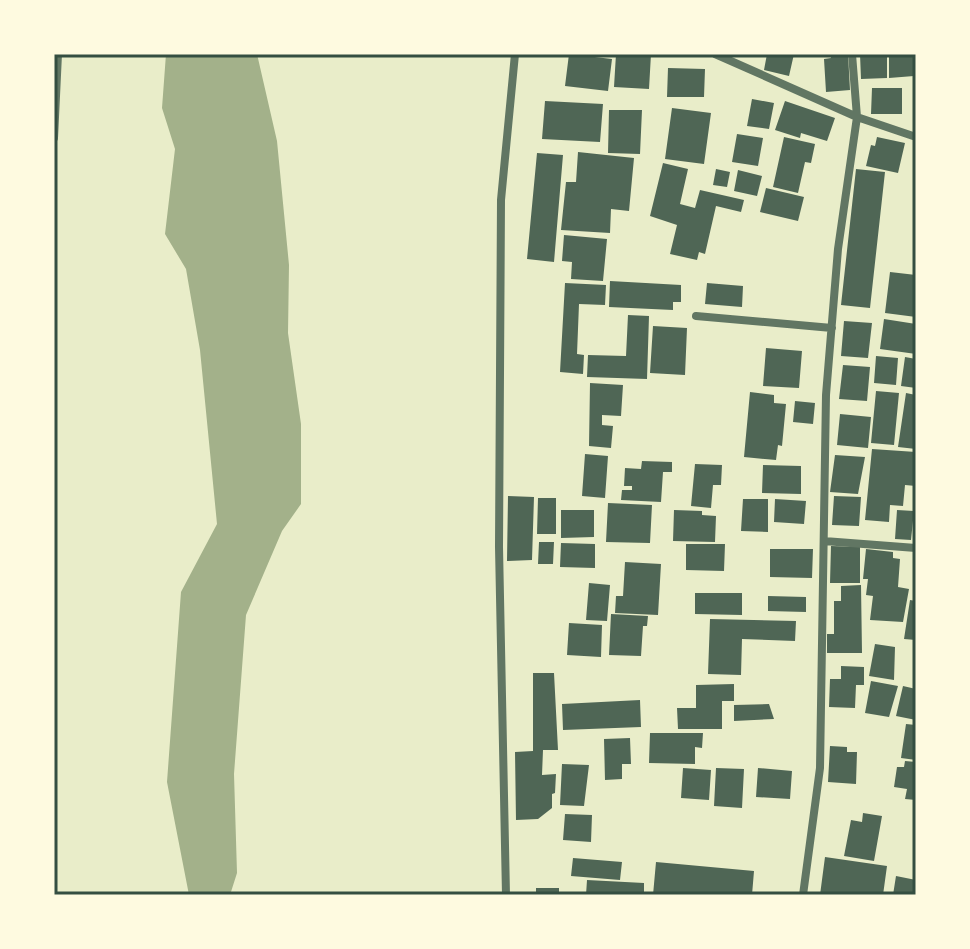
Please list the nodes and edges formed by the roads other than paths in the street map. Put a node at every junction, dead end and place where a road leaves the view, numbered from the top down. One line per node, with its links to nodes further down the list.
1 (58, 54): 7 (street)
2 (515, 54): 12 (street)
3 (715, 54): 5 (street)
4 (852, 54): 5 (street)
5 (857, 117): 6 (street); 9 (street)
6 (916, 137)
7 (54, 138)
8 (696, 316): 9 (street)
9 (832, 328): 10 (street)
10 (824, 541): 11 (street); 13 (street)
11 (916, 548)
12 (506, 895)
13 (803, 895)

